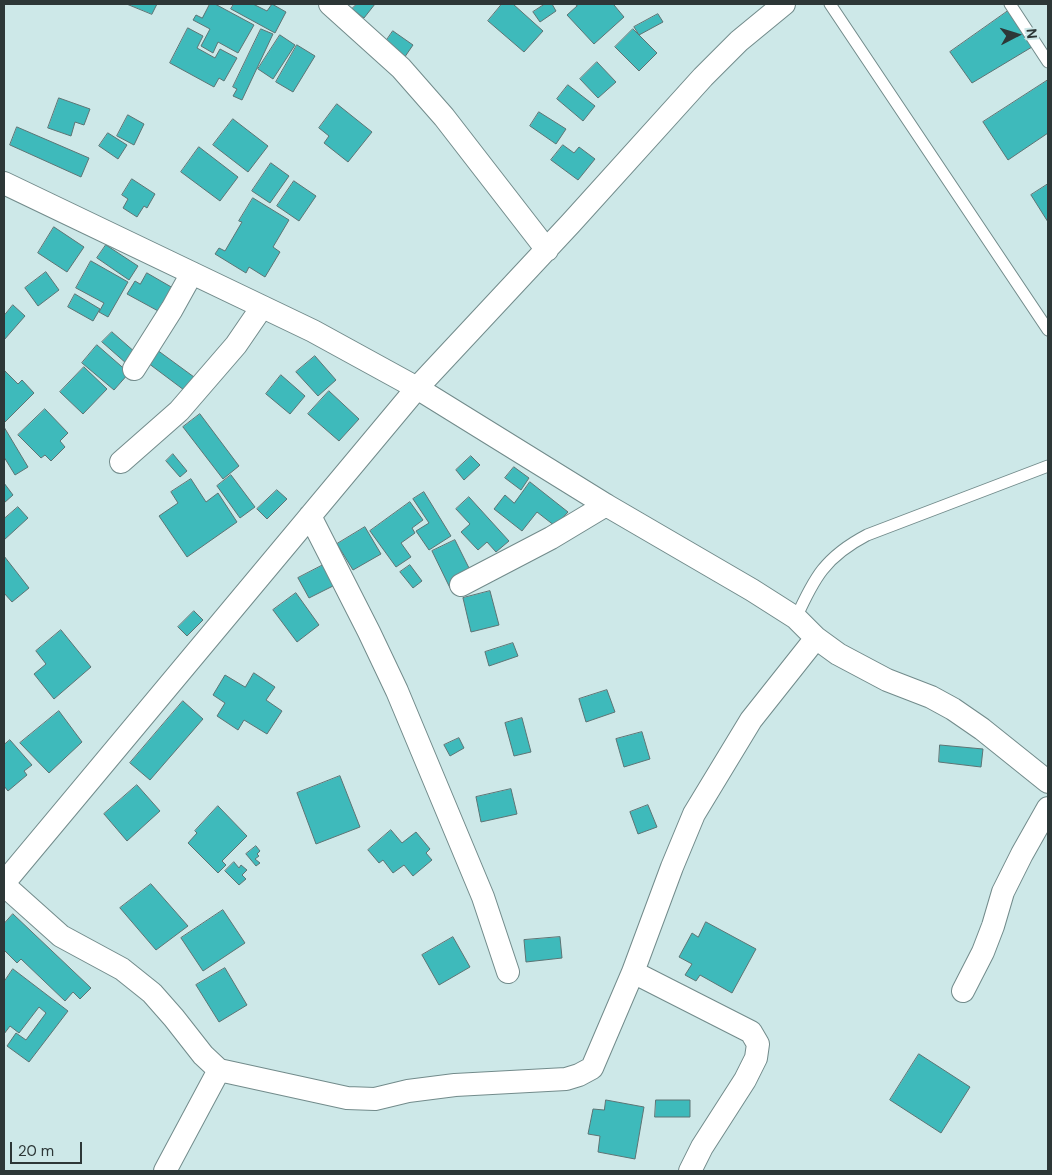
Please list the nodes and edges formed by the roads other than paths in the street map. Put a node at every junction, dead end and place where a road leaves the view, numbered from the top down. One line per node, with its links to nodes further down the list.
1 (330, 4): 7 (street)
2 (784, 4): 7 (street)
3 (830, 4): 10 (lane)
4 (1010, 4): 5 (lane)
5 (1048, 62)
6 (4, 183): 8 (street)
7 (547, 250): 12 (street)
8 (192, 273): 9 (street); 11 (street)
9 (262, 306): 12 (street); 13 (street)
10 (1048, 330)
11 (134, 368)
12 (417, 388): 15 (street); 16 (street)
13 (121, 462)
14 (1048, 466): 18 (lane)
15 (606, 506): 17 (street); 18 (street)
16 (310, 516): 22 (street); 23 (street)
17 (461, 585)
18 (796, 618): 19 (street)
19 (816, 638): 20 (street); 24 (street)
20 (1048, 782)
21 (1048, 808): 25 (street)
22 (4, 884): 26 (street)
23 (508, 972)
24 (633, 972): 26 (street); 30 (street)
25 (963, 991)
26 (219, 1070): 27 (street)
27 (176, 1150): 28 (street); 29 (street)
28 (165, 1171)
29 (184, 1171)
30 (690, 1171)

